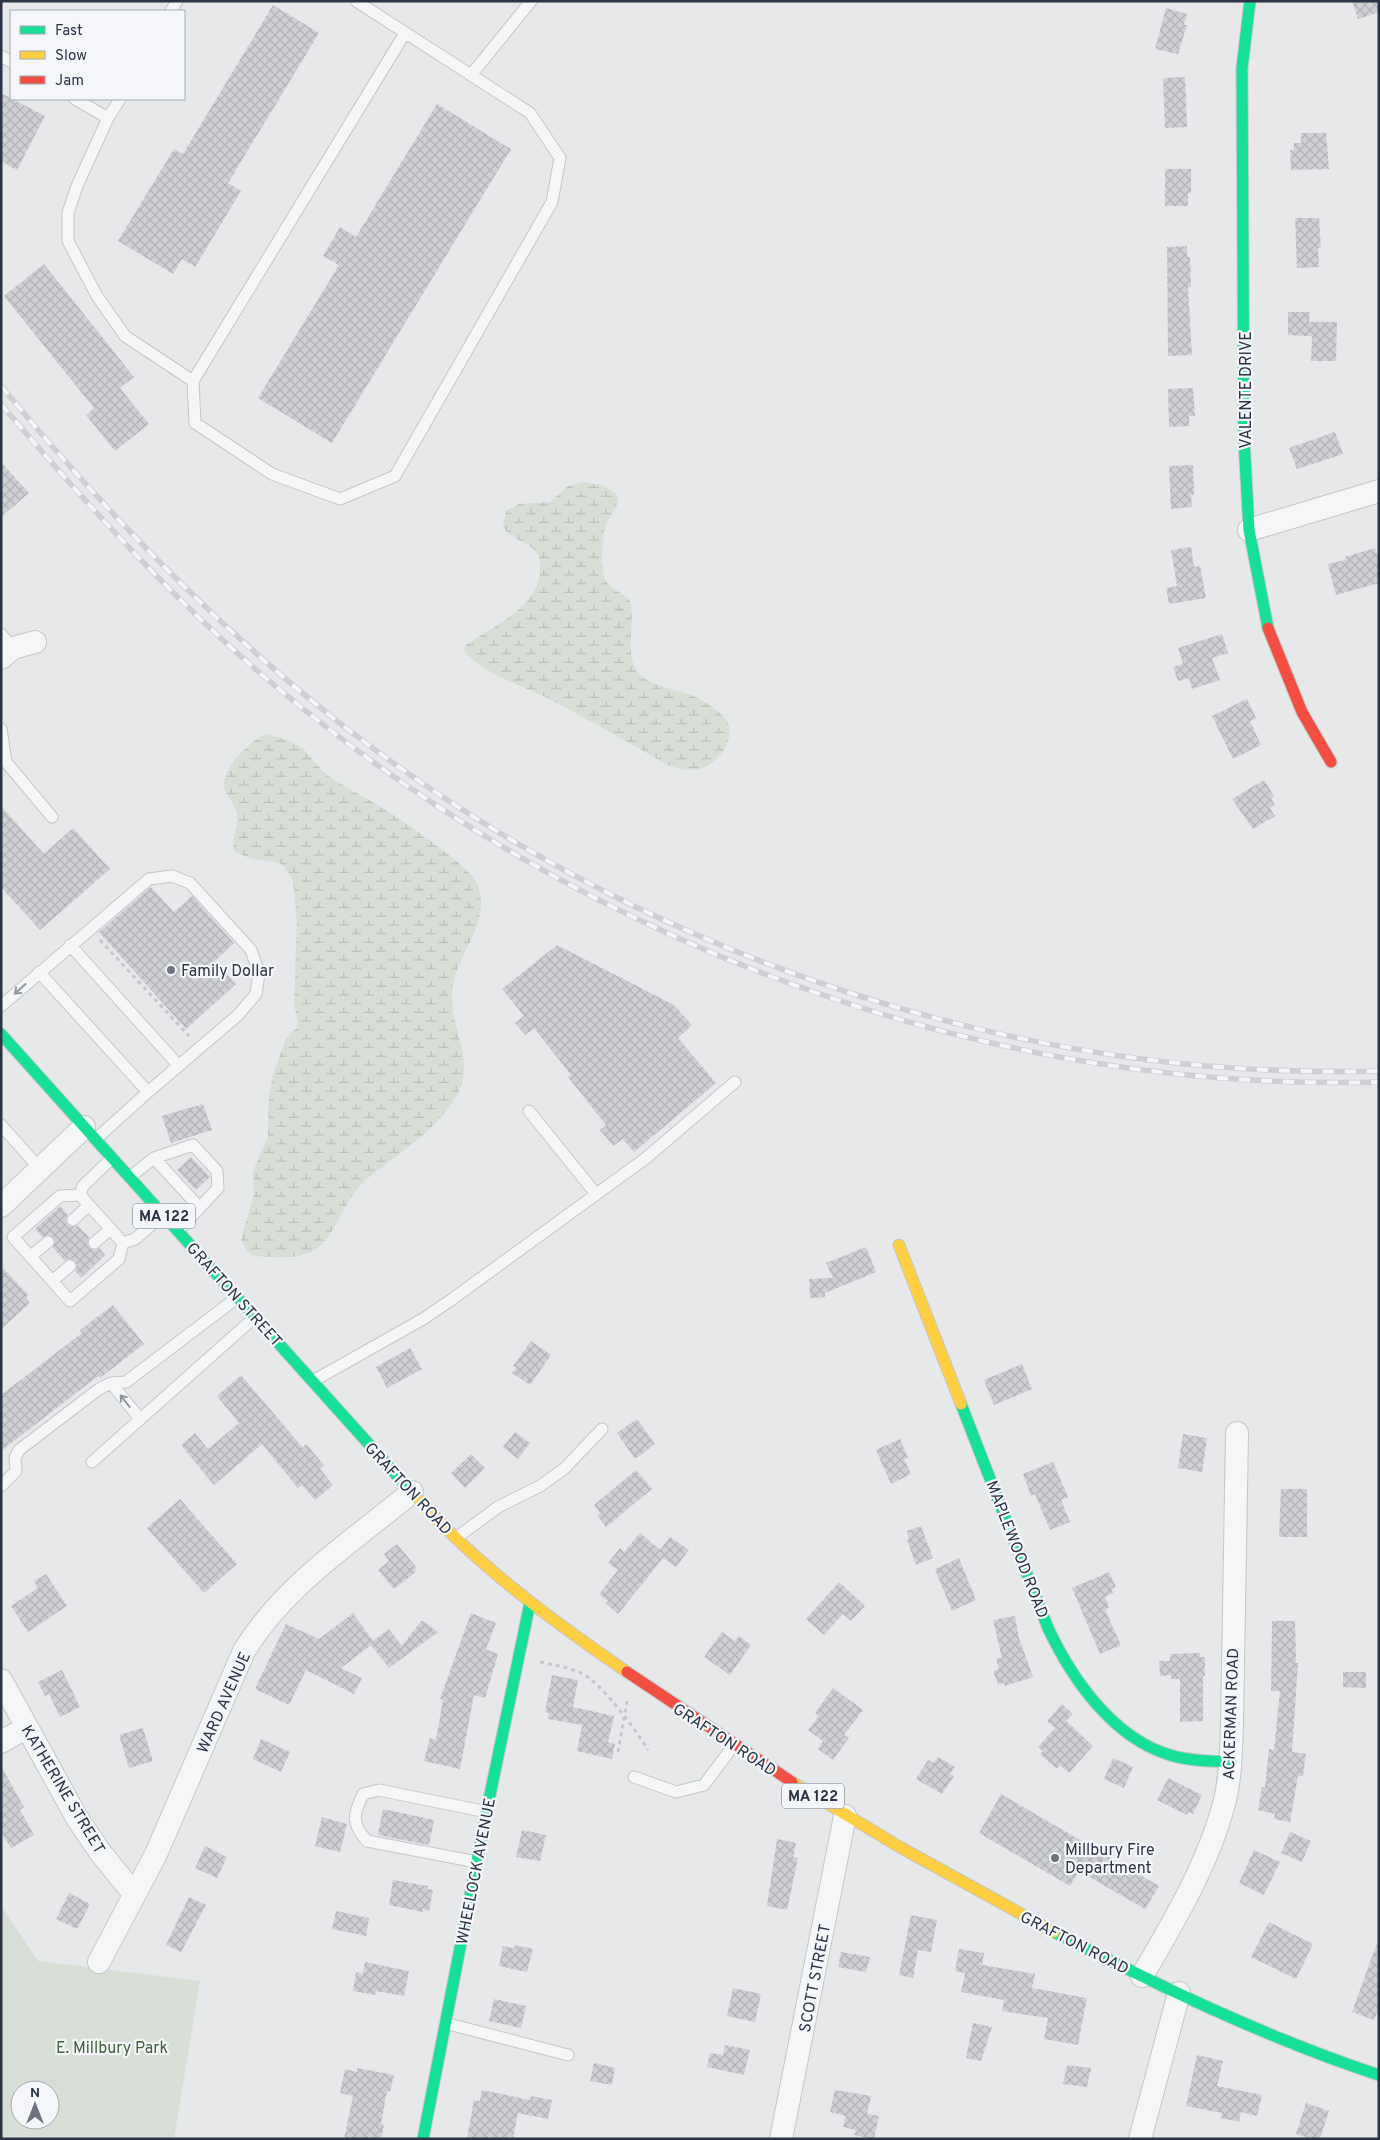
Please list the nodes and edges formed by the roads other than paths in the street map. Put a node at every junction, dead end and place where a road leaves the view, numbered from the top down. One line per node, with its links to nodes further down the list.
1 (356, 1): 4 (lane)
2 (531, 1): 5 (lane)
3 (1250, 1): 11 (main road, VALENTE DRIVE)
4 (405, 33): 5 (lane); 9 (lane)
5 (471, 75): 9 (lane)
6 (77, 100): 8 (lane)
7 (119, 100): 8 (lane)
8 (108, 118): 9 (lane)
9 (193, 381)
10 (1379, 491): 11 (street)
11 (1249, 530): 15 (main road, VALENTE DRIVE)
12 (35, 642): 13 (street)
13 (5, 647)
14 (2, 731): 16 (lane)
15 (1331, 762)
16 (52, 817)
17 (70, 945): 18 (lane); 21 (lane); 21 (lane)
18 (38, 972): 19 (lane, one-way to 19); 23 (lane)
19 (1, 1006)
20 (1, 1034): 26 (main road, GRAFTON STREET / MA 122)
21 (179, 1066): 23 (lane)
22 (735, 1082): 31 (lane)
23 (148, 1092): 26 (lane)
24 (529, 1111): 31 (lane)
25 (1, 1125): 29 (lane)
26 (89, 1133): 27 (main road, GRAFTON STREET / MA 122); 29 (street)
27 (112, 1158): 30 (main road, GRAFTON STREET / MA 122); 32 (lane)
28 (154, 1158): 30 (lane); 35 (lane); 35 (lane)
29 (40, 1169): 34 (street)
30 (130, 1177): 36 (main road, GRAFTON STREET / MA 122)
31 (596, 1194): 49 (lane)
32 (80, 1195): 33 (lane); 44 (lane)
33 (89, 1205): 37 (lane); 38 (lane)
34 (1, 1206)
35 (200, 1208): 39 (lane)
36 (163, 1215): 39 (main road, GRAFTON STREET / MA 122); 42 (lane)
37 (73, 1220)
38 (110, 1229): 41 (lane); 42 (lane)
39 (178, 1230): 47 (main road, GRAFTON STREET / MA 122)
40 (48, 1242): 44 (lane)
41 (94, 1243)
42 (123, 1243): 46 (lane)
43 (899, 1245): 64 (main road, MAPLEWOOD ROAD)
44 (31, 1256): 46 (lane)
45 (70, 1266): 46 (lane)
46 (52, 1281)
47 (238, 1297): 48 (main road, GRAFTON STREET / MA 122); 50 (lane)
48 (256, 1316): 49 (main road, GRAFTON STREET / MA 122); 52 (lane)
49 (313, 1381): 51 (main road, GRAFTON STREET / MA 122)
50 (111, 1383): 52 (lane, one-way to 50); 56 (lane)
51 (328, 1398): 57 (main road, GRAFTON ROAD / MA 122)
52 (140, 1419): 55 (lane)
53 (602, 1429): 58 (lane)
54 (1237, 1433): 64 (street, ACKERMAN ROAD)
55 (92, 1462)
56 (1, 1486)
57 (412, 1492): 58 (main road, GRAFTON ROAD / MA 122); 69 (street, WARD AVENUE)
58 (456, 1538): 59 (main road, GRAFTON ROAD / MA 122)
59 (530, 1603): 63 (main road, GRAFTON ROAD / MA 122); 66 (main road, WHEELOCK AVENUE)
60 (1, 1680): 61 (street, KATHERINE STREET)
61 (26, 1728): 62 (street); 69 (street, KATHERINE STREET)
62 (1, 1742)
63 (734, 1745): 65 (lane); 67 (main road, GRAFTON ROAD / MA 122)
64 (1231, 1762): 71 (street, ACKERMAN ROAD)
65 (634, 1777)
66 (487, 1812): 68 (main road, WHEELOCK AVENUE); 68 (lane)
67 (845, 1816): 71 (main road, GRAFTON ROAD / MA 122); 77 (street, SCOTT STREET)
68 (477, 1862): 73 (main road, WHEELOCK AVENUE)
69 (134, 1894): 70 (street, WARD AVENUE)
70 (99, 1962)
71 (1142, 1976): 72 (main road, GRAFTON ROAD / MA 122)
72 (1180, 1994): 75 (main road, GRAFTON ROAD / MA 122); 78 (street)
73 (445, 2023): 74 (lane); 76 (main road, WHEELOCK AVENUE)
74 (568, 2055)
75 (1379, 2075)
76 (423, 2139)
77 (781, 2139)
78 (1140, 2139)

